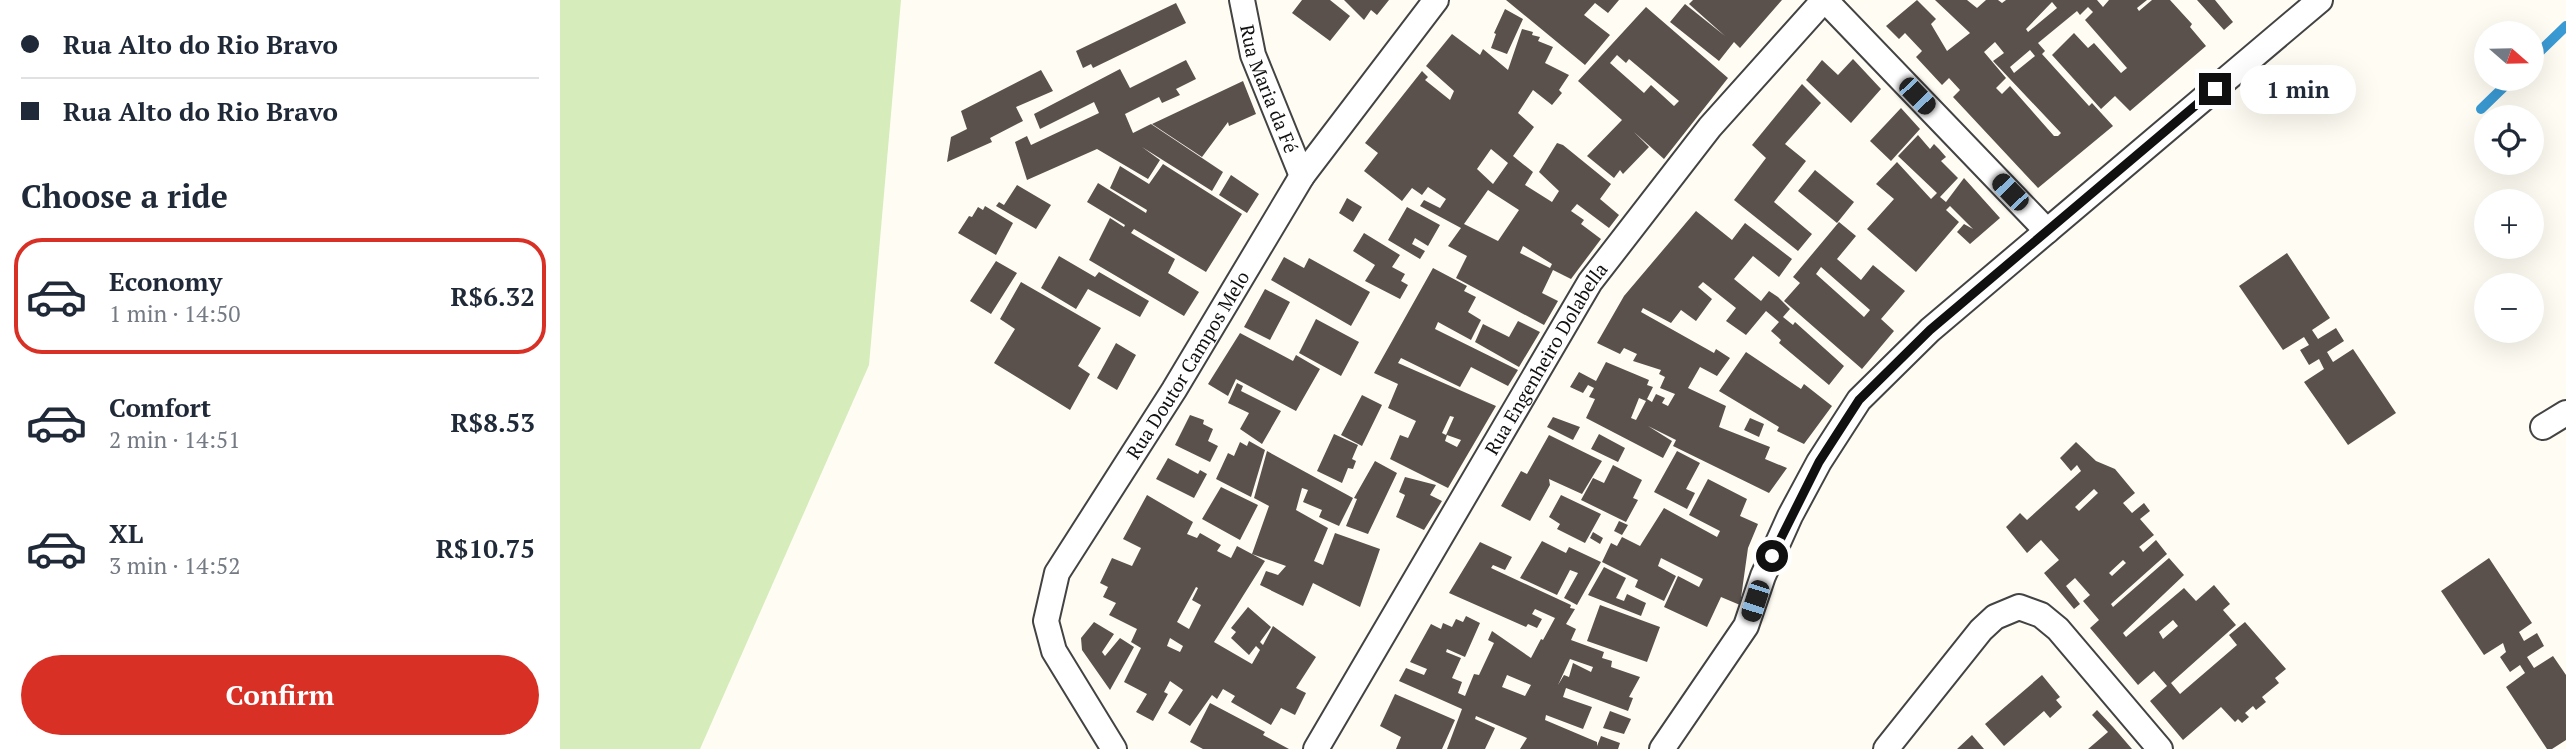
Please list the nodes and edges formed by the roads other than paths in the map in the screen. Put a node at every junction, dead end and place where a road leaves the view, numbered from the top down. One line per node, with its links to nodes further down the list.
1 (1242, 0): 5 (street, Rua Maria da Fé)
2 (1436, 0): 5 (street, Rua Doutor Campos Melo)
3 (1824, 0): 6 (street); 10 (street, Rua Engenheiro Dolabella)
4 (2320, 0): 6 (street)
5 (1302, 176): 9 (street, Rua Doutor Campos Melo)
6 (2048, 231): 11 (street)
7 (2566, 413): 8 (street)
8 (2543, 427)
9 (1114, 749)
10 (1316, 749)
11 (1662, 749)
12 (1886, 749): 13 (street)
13 (2160, 749)

